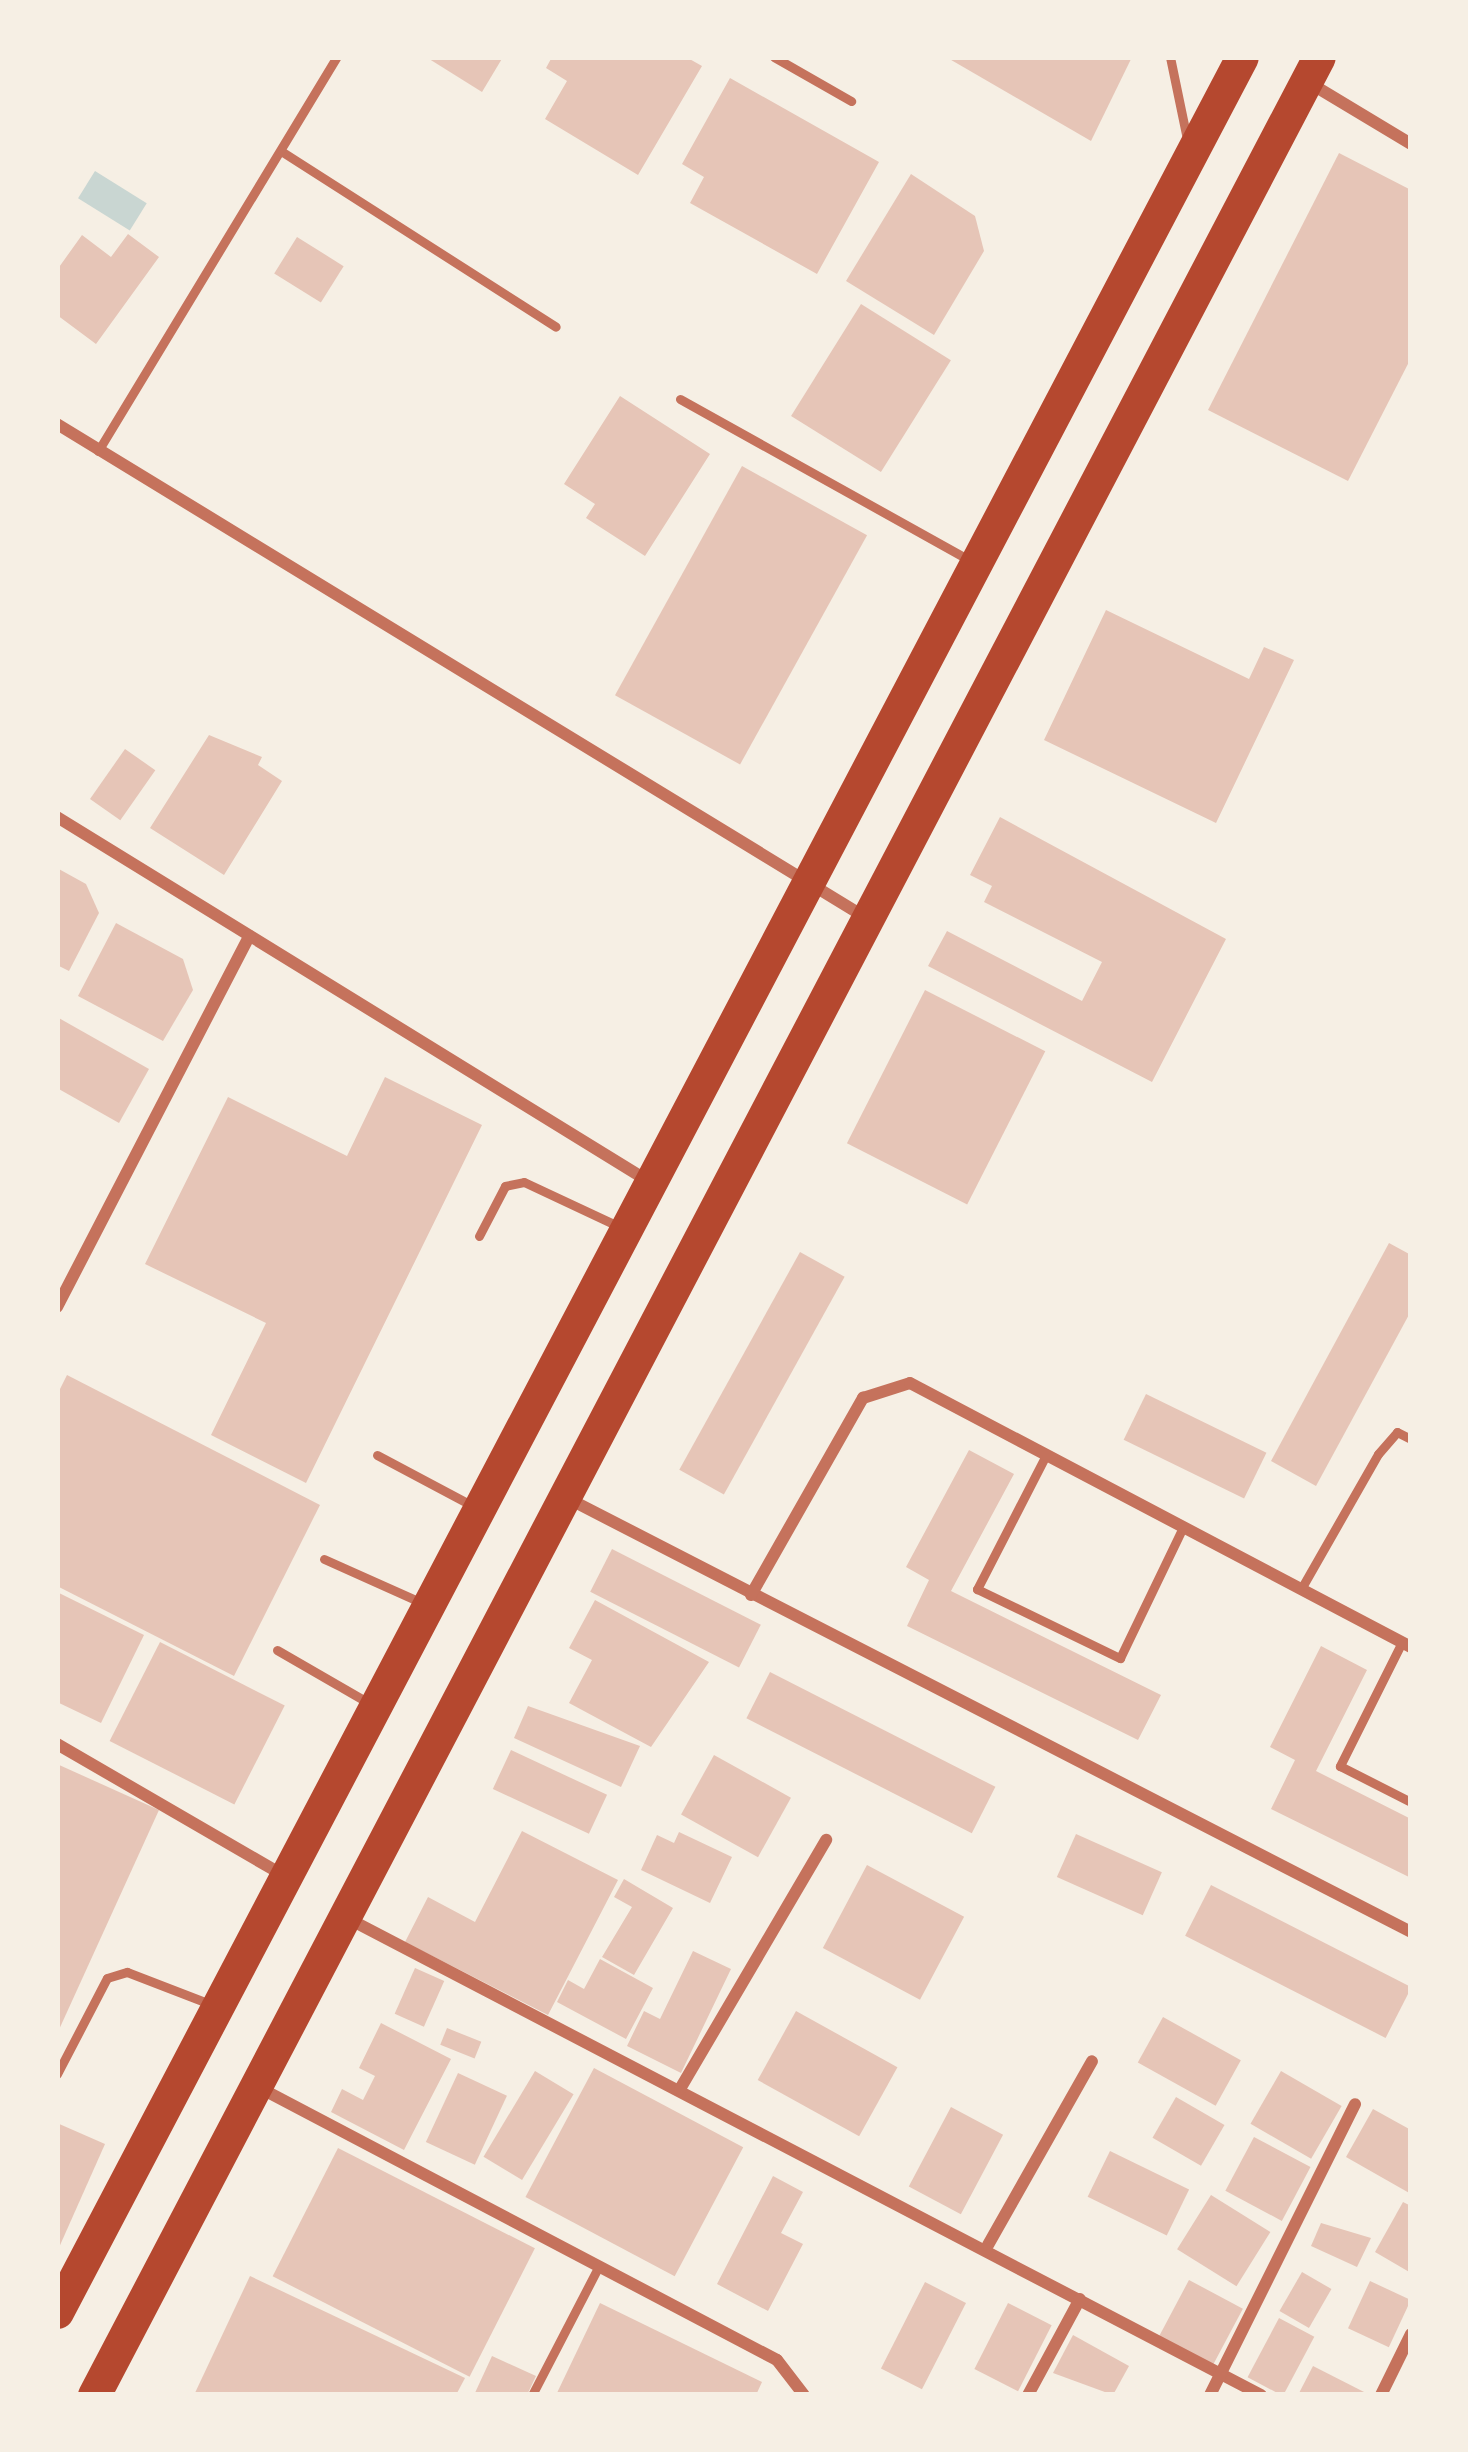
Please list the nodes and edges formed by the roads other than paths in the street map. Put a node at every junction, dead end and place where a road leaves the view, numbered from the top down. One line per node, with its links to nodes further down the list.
1 (338, 57): 8 (lane)
2 (774, 57): 6 (lane)
3 (1170, 57): 9 (lane)
4 (1242, 57): 9 (highway)
5 (1313, 69): 7 (street); 17 (highway)
6 (851, 101)
7 (1411, 144)
8 (281, 151): 10 (lane); 13 (lane)
9 (1190, 151): 14 (highway)
10 (556, 327)
11 (680, 399): 14 (lane)
12 (57, 424): 13 (street)
13 (98, 451): 16 (street)
14 (976, 564): 16 (highway)
15 (57, 817): 18 (street)
16 (807, 883): 17 (street); 19 (highway)
17 (873, 922): 26 (highway)
18 (249, 936): 19 (street); 22 (street)
19 (648, 1181): 20 (highway)
20 (622, 1229): 21 (lane); 27 (highway)
21 (479, 1236)
22 (57, 1307)
23 (1411, 1439): 30 (lane)
24 (1046, 1454): 28 (street); 28 (lane); 31 (street)
25 (376, 1455): 27 (lane)
26 (558, 1493): 31 (street); 40 (highway)
27 (476, 1508): 32 (highway)
28 (1183, 1527): 30 (street)
29 (324, 1559): 32 (lane)
30 (1300, 1589): 33 (street)
31 (751, 1594): 41 (street)
32 (425, 1604): 35 (highway)
33 (1407, 1645): 37 (lane)
34 (277, 1650): 35 (lane)
35 (372, 1705): 39 (highway)
36 (57, 1744): 39 (street)
37 (1411, 1802)
38 (826, 1840): 46 (street)
39 (283, 1874): 42 (highway)
40 (340, 1915): 45 (highway); 46 (street)
41 (1411, 1932)
42 (215, 2006): 44 (lane); 51 (highway)
43 (1092, 2061): 48 (street)
44 (57, 2074)
45 (254, 2084): 49 (street); 54 (highway)
46 (680, 2089): 48 (street)
47 (1355, 2104): 53 (street)
48 (988, 2245): 50 (street)
49 (599, 2266): 55 (lane); 56 (street)
50 (1080, 2299): 53 (street); 57 (street)
51 (57, 2312)
52 (1411, 2334): 60 (street)
53 (1222, 2374): 58 (street); 59 (street)
54 (99, 2387)
55 (532, 2395)
56 (804, 2395)
57 (1028, 2395)
58 (1210, 2395)
59 (1261, 2395)
60 (1381, 2395)

